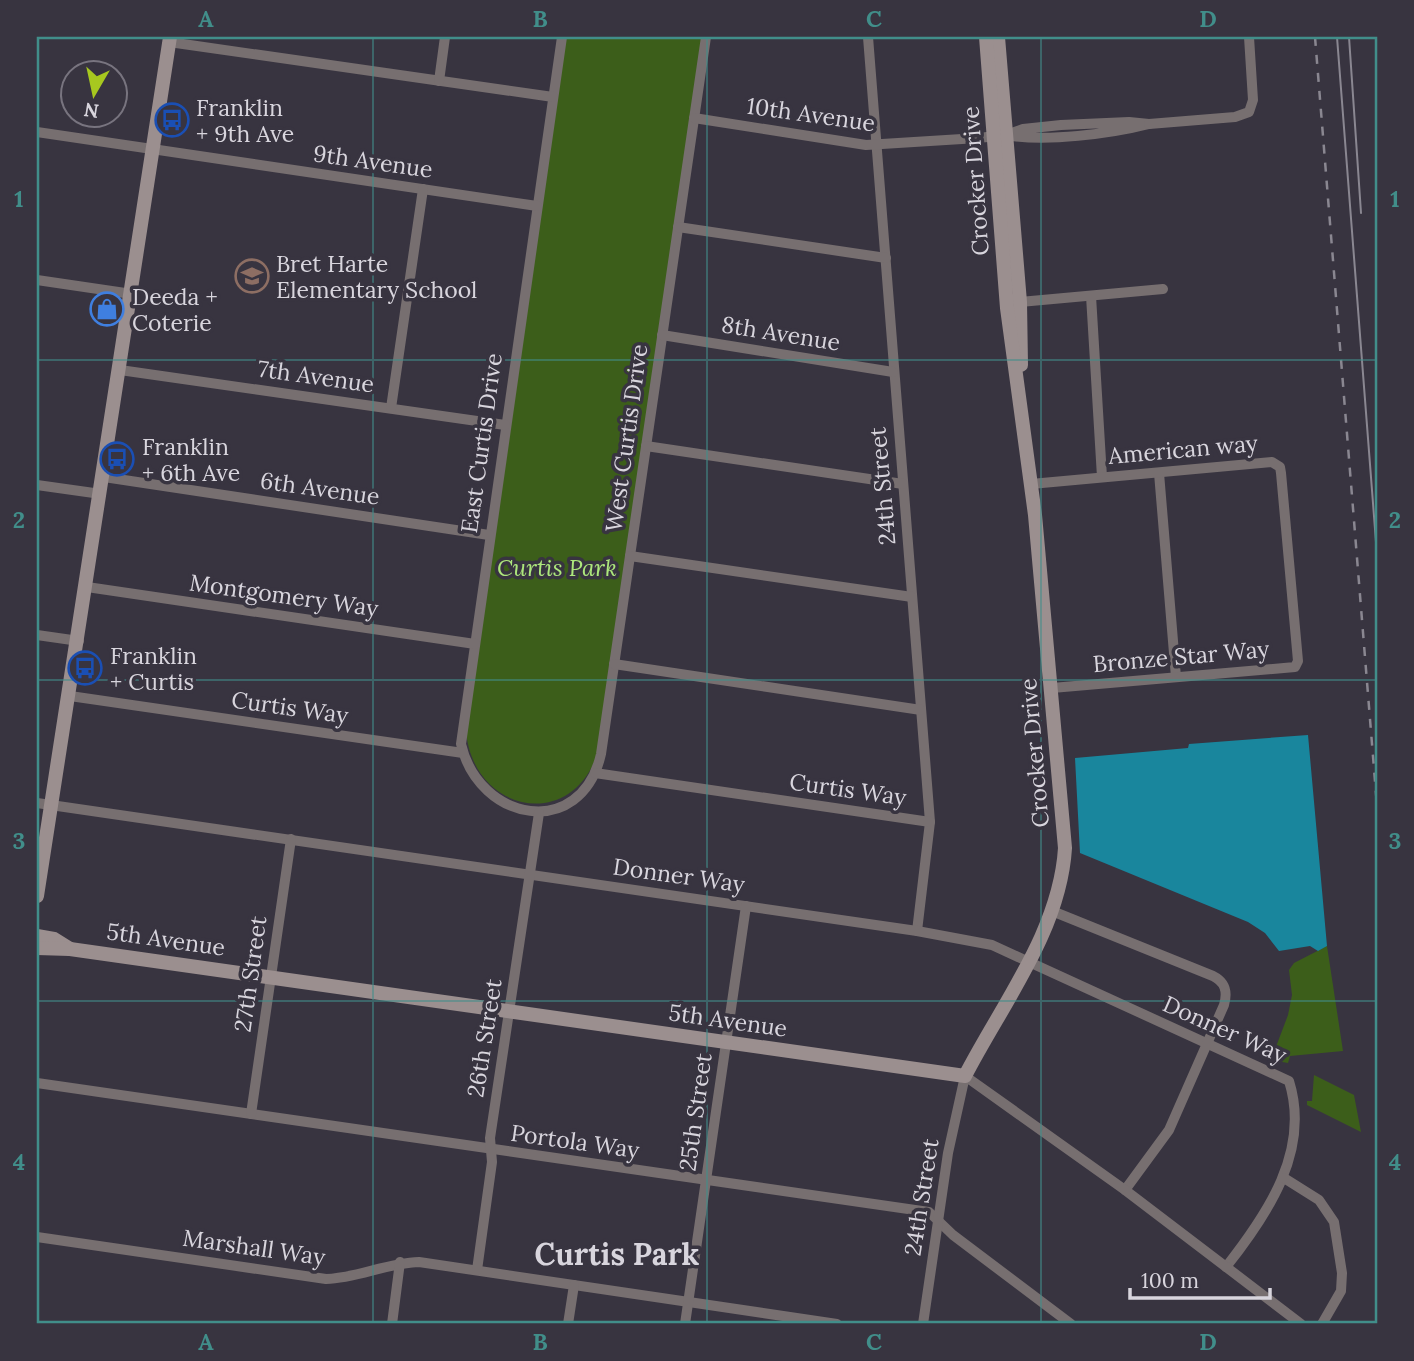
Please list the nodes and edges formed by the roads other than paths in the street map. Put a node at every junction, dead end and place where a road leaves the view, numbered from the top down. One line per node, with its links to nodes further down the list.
1 (445, 37): 9 (street)
2 (562, 37): 10 (street, East Curtis Drive)
3 (706, 37): 11 (street, West Curtis Drive)
4 (868, 37): 14 (street, 24th Street)
5 (986, 37): 13 (street, Crocker Drive)
6 (998, 37): 13 (street, Crocker Drive)
7 (1248, 37): 13 (street, 10th Avenue)
8 (170, 39): 9 (street); 15 (street)
9 (439, 81): 10 (street)
10 (553, 97): 17 (street, East Curtis Drive)
11 (694, 118): 14 (street, 10th Avenue); 18 (street, West Curtis Drive)
12 (37, 132): 15 (street, 9th Avenue)
13 (1000, 136): 14 (street, 10th Avenue); 24 (street, Crocker Drive); 28 (street, Crocker Drive)
14 (877, 145): 19 (street, 24th Street)
15 (154, 151): 16 (street, 9th Avenue); 22 (street)
16 (423, 189): 17 (street, 9th Avenue); 29 (street)
17 (537, 206): 30 (street, East Curtis Drive)
18 (678, 227): 19 (street); 25 (street, West Curtis Drive)
19 (886, 258): 27 (street, 24th Street)
20 (37, 280): 22 (street)
21 (1163, 289): 23 (street)
22 (132, 295): 26 (street)
23 (1091, 296): 24 (street); 34 (street)
24 (1020, 302): 28 (street, Crocker Drive)
25 (662, 335): 27 (street, 8th Avenue); 31 (street, West Curtis Drive)
26 (120, 370): 29 (street, 7th Avenue); 33 (street)
27 (893, 372): 35 (street, 24th Street)
28 (1021, 405): 36 (street, Crocker Drive)
29 (391, 408): 30 (street, 7th Avenue)
30 (505, 425): 39 (street, East Curtis Drive)
31 (646, 446): 35 (street); 40 (street, West Curtis Drive)
32 (1158, 473): 34 (street, American way); 41 (street, American way); 48 (street)
33 (104, 477): 38 (street); 39 (street, 6th Avenue)
34 (1102, 477): 36 (street, American way)
35 (903, 484): 43 (street, 24th Street)
36 (1031, 484): 49 (street, Crocker Drive)
37 (37, 485): 38 (street)
38 (101, 494): 42 (street)
39 (489, 535): 46 (street, East Curtis Drive)
40 (630, 556): 43 (street); 47 (street, West Curtis Drive)
41 (1292, 566): 48 (street, Bronze Star Way)
42 (87, 587): 45 (street); 46 (street, Montgomery Way)
43 (912, 597): 51 (street, 24th Street)
44 (37, 635): 45 (street)
45 (79, 641): 50 (street)
46 (475, 644): 52 (street, East Curtis Drive)
47 (614, 664): 51 (street); 53 (street, West Curtis Drive)
48 (1176, 677): 49 (street, Bronze Star Way)
49 (1052, 688): 62 (street, Crocker Drive)
50 (70, 696): 52 (street, Curtis Way); 55 (street)
51 (921, 710): 57 (street, 24th Street)
52 (463, 753): 56 (street, East Curtis Drive)
53 (595, 773): 56 (street, West Curtis Drive); 57 (street, Curtis Way)
54 (37, 803): 55 (street, Donner Way)
55 (52, 805): 58 (street, Donner Way); 60 (street)
56 (539, 813): 59 (street, 26th Street)
57 (930, 822): 63 (street, 24th Street)
58 (291, 839): 59 (street, Donner Way); 68 (street, 27th Street)
59 (530, 874): 61 (street, Donner Way); 69 (street, 26th Street)
60 (37, 896)
61 (747, 906): 63 (street, Donner Way); 70 (street, 25th Street)
62 (1052, 911): 67 (street, Crocker Drive); 71 (street)
63 (916, 931): 67 (street, Donner Way)
64 (37, 936): 66 (street, 5th Avenue)
65 (37, 948): 66 (street, 5th Avenue)
66 (70, 949): 68 (street, 5th Avenue)
67 (1027, 962): 71 (street, Donner Way); 72 (street, Crocker Drive)
68 (272, 978): 69 (street, 5th Avenue); 74 (street, 27th Street)
69 (510, 1012): 70 (street, 5th Avenue); 75 (street, 26th Street)
70 (726, 1042): 72 (street, 5th Avenue); 77 (street, 25th Street)
71 (1206, 1045): 76 (street, Donner Way); 78 (street)
72 (965, 1076): 78 (street, 5th Avenue); 79 (street, 24th Street)
73 (37, 1083): 74 (street, Portola Way)
74 (251, 1114): 75 (street, Portola Way)
75 (491, 1150): 77 (street, Portola Way); 83 (street, 26th Street)
76 (1284, 1178): 82 (street); 94 (street)
77 (706, 1181): 79 (street, Portola Way); 85 (street, 25th Street)
78 (1125, 1190): 82 (street, 5th Avenue)
79 (939, 1222): 91 (street, 24th Street); 92 (street, Portola Way)
80 (37, 1237): 81 (street, Marshall Way)
81 (400, 1262): 83 (street, Marshall Way); 87 (street)
82 (1226, 1267): 93 (street, 5th Avenue)
83 (477, 1270): 84 (street, Marshall Way)
84 (574, 1285): 85 (street, Marshall Way); 88 (street)
85 (688, 1302): 86 (street, Marshall Way); 89 (street, 25th Street)
86 (804, 1322): 90 (street, Marshall Way)
87 (392, 1324)
88 (568, 1324)
89 (685, 1324)
90 (837, 1324)
91 (923, 1324)
92 (1071, 1324)
93 (1301, 1324)
94 (1322, 1324)

